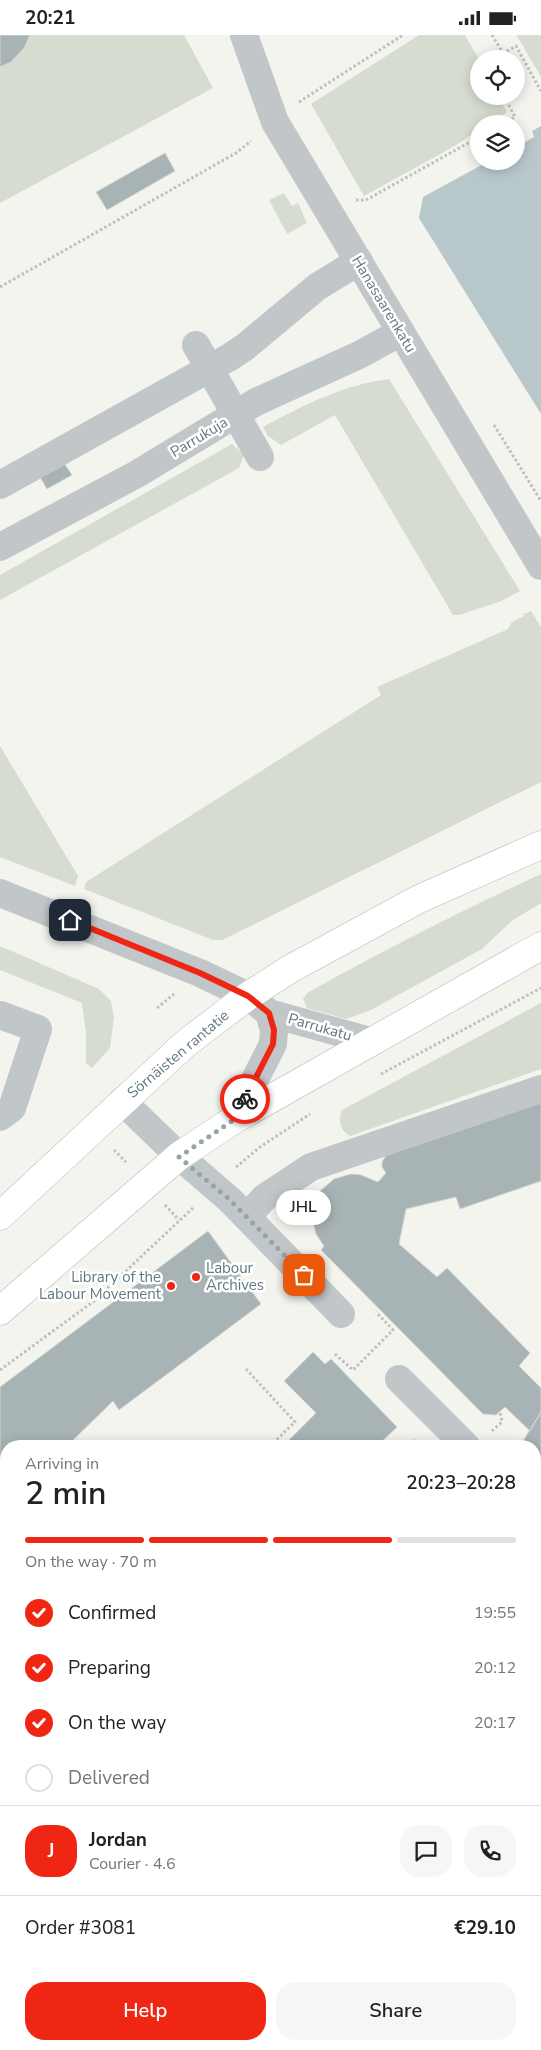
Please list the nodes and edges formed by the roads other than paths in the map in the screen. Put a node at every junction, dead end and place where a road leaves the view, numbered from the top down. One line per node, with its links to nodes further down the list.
1 (244, 35): 2 (street, Hanasaarenkatu)
2 (358, 261): 3 (street, Hanasaarenkatu); 5 (street)
3 (401, 332): 6 (street, Parrukuja); 10 (street, Hanasaarenkatu)
4 (196, 345): 5 (street)
5 (209, 369): 6 (street); 8 (street)
6 (235, 415): 7 (street); 9 (street, Parrukuja)
7 (260, 457)
8 (0, 485)
9 (0, 547)
10 (541, 566)
11 (541, 845): 14 (main road, Sörnäisten rantatie)
12 (0, 893): 14 (street, Parrukatu)
13 (541, 946): 17 (main road)
14 (248, 996): 15 (street, Parrukatu); 19 (main road, Sörnäisten rantatie)
15 (269, 1013): 17 (street, Parrukatu); 21 (street, Parrukatu)
16 (0, 1015): 20 (street)
17 (370, 1041): 21 (main road)
18 (541, 1089): 24 (street)
19 (122, 1101): 22 (street); 23 (main road, Sörnäisten rantatie)
20 (0, 1117)
21 (235, 1119): 22 (main road)
22 (179, 1157): 24 (street); 25 (main road)
23 (0, 1216)
24 (247, 1217): 26 (street)
25 (0, 1311)
26 (341, 1314)
27 (399, 1379): 28 (street)
28 (460, 1440)

